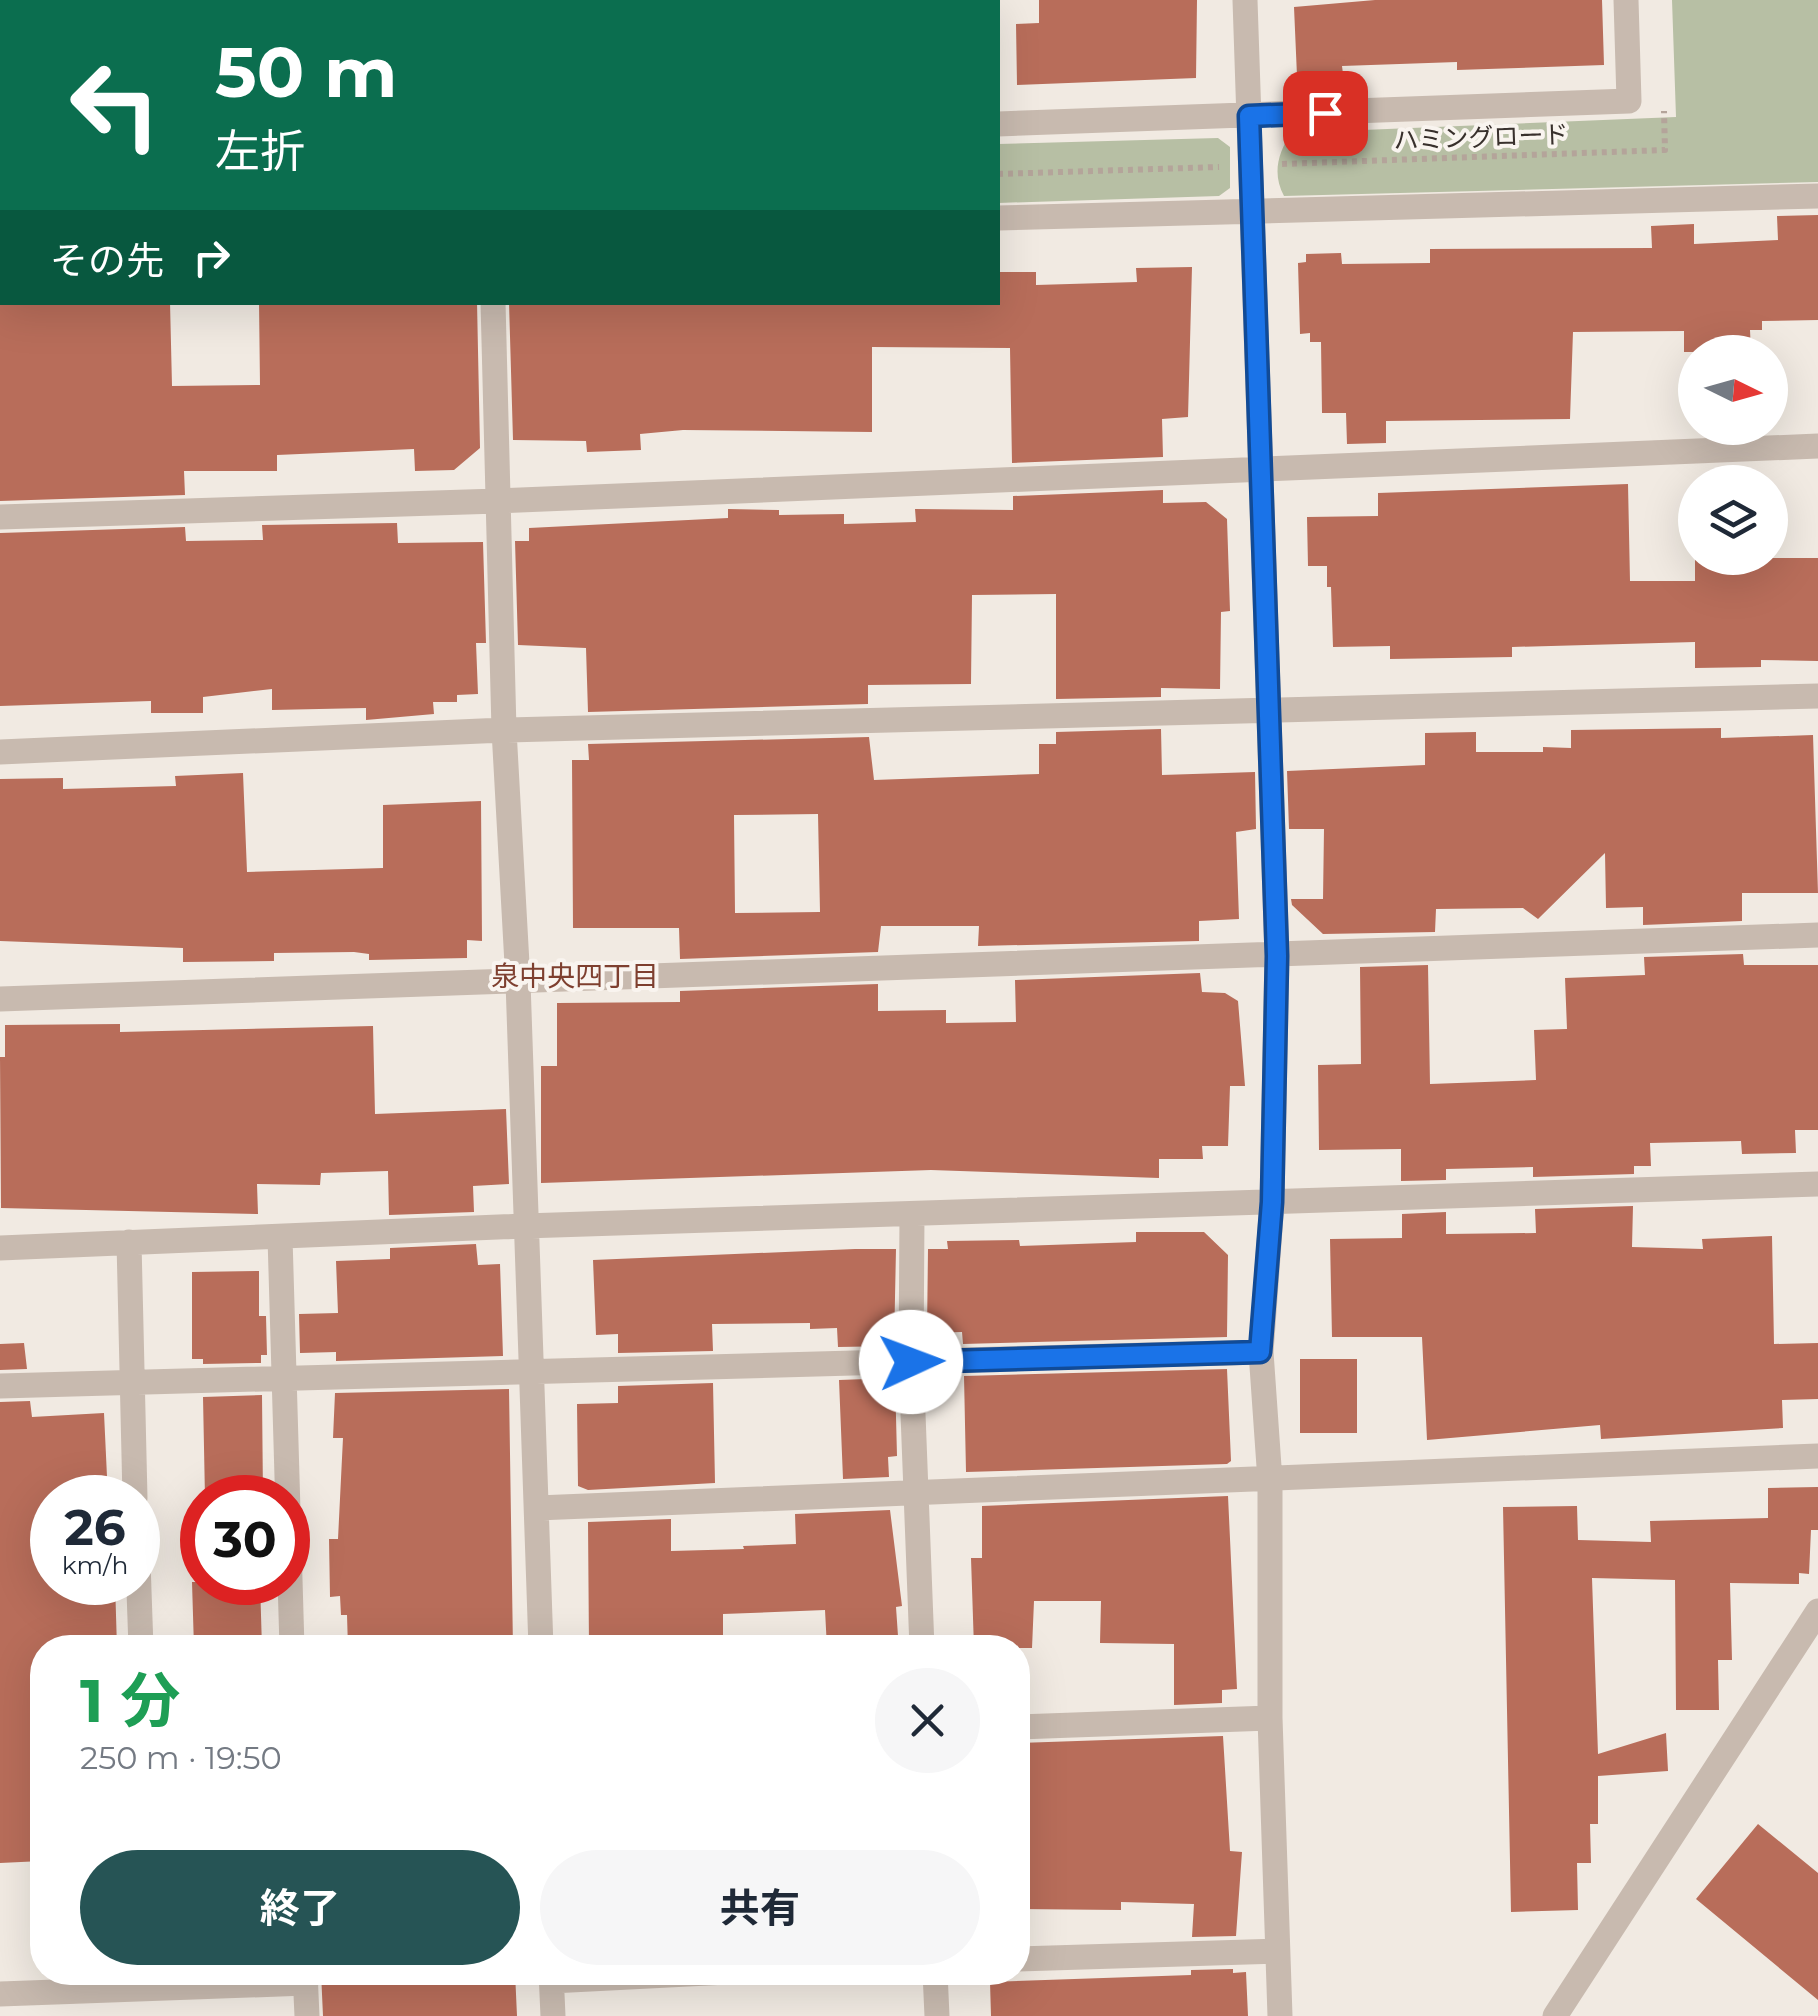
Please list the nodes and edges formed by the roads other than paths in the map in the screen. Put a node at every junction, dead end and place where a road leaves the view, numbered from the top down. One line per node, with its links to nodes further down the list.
1 (1246, 0): 3 (street)
2 (1626, 0): 3 (street)
3 (1249, 116): 4 (street); 6 (street)
4 (1000, 124)
5 (1818, 196): 6 (street)
6 (1249, 210): 7 (street); 10 (street)
7 (1000, 218)
8 (493, 305): 11 (street)
9 (1818, 446): 10 (street)
10 (1258, 472): 11 (street); 14 (street)
11 (498, 501): 12 (street); 15 (street)
12 (0, 517)
13 (1818, 696): 14 (street)
14 (1272, 712): 15 (street); 18 (street)
15 (504, 730): 16 (street); 19 (street)
16 (0, 752)
17 (1818, 936): 18 (street)
18 (1277, 956): 19 (street); 22 (street)
19 (518, 982): 20 (street); 24 (street)
20 (0, 999)
21 (1818, 1184): 22 (street)
22 (1272, 1202): 23 (street); 28 (street)
23 (912, 1214): 24 (street); 29 (street)
24 (524, 1226): 25 (street); 30 (street)
25 (280, 1238): 26 (street); 31 (street)
26 (128, 1242): 27 (street); 32 (street)
27 (0, 1248)
28 (1260, 1352): 29 (street); 36 (street)
29 (911, 1362): 30 (street); 37 (street)
30 (532, 1370): 31 (street); 38 (street)
31 (286, 1376): 32 (street); 42 (street)
32 (130, 1380): 33 (street); 35 (street)
33 (0, 1386)
34 (1818, 1456): 36 (street)
35 (134, 1475)
36 (1270, 1481): 37 (street); 45 (street)
37 (916, 1492): 38 (street); 44 (street)
38 (537, 1508): 43 (street)
39 (140, 1605): 41 (street)
40 (1818, 1611): 60 (street)
41 (141, 1635)
42 (292, 1635)
43 (540, 1635)
44 (922, 1635)
45 (1270, 1718): 46 (street); 47 (street)
46 (1030, 1727)
47 (1277, 1951): 48 (street); 59 (street)
48 (1030, 1960)
49 (102, 1985): 54 (street)
50 (148, 1985): 55 (street)
51 (306, 1985): 56 (street)
52 (551, 1985): 57 (street)
53 (936, 1985): 58 (street)
54 (0, 1994)
55 (150, 2016)
56 (307, 2016)
57 (553, 2016)
58 (937, 2016)
59 (1280, 2016)
60 (1555, 2016)

